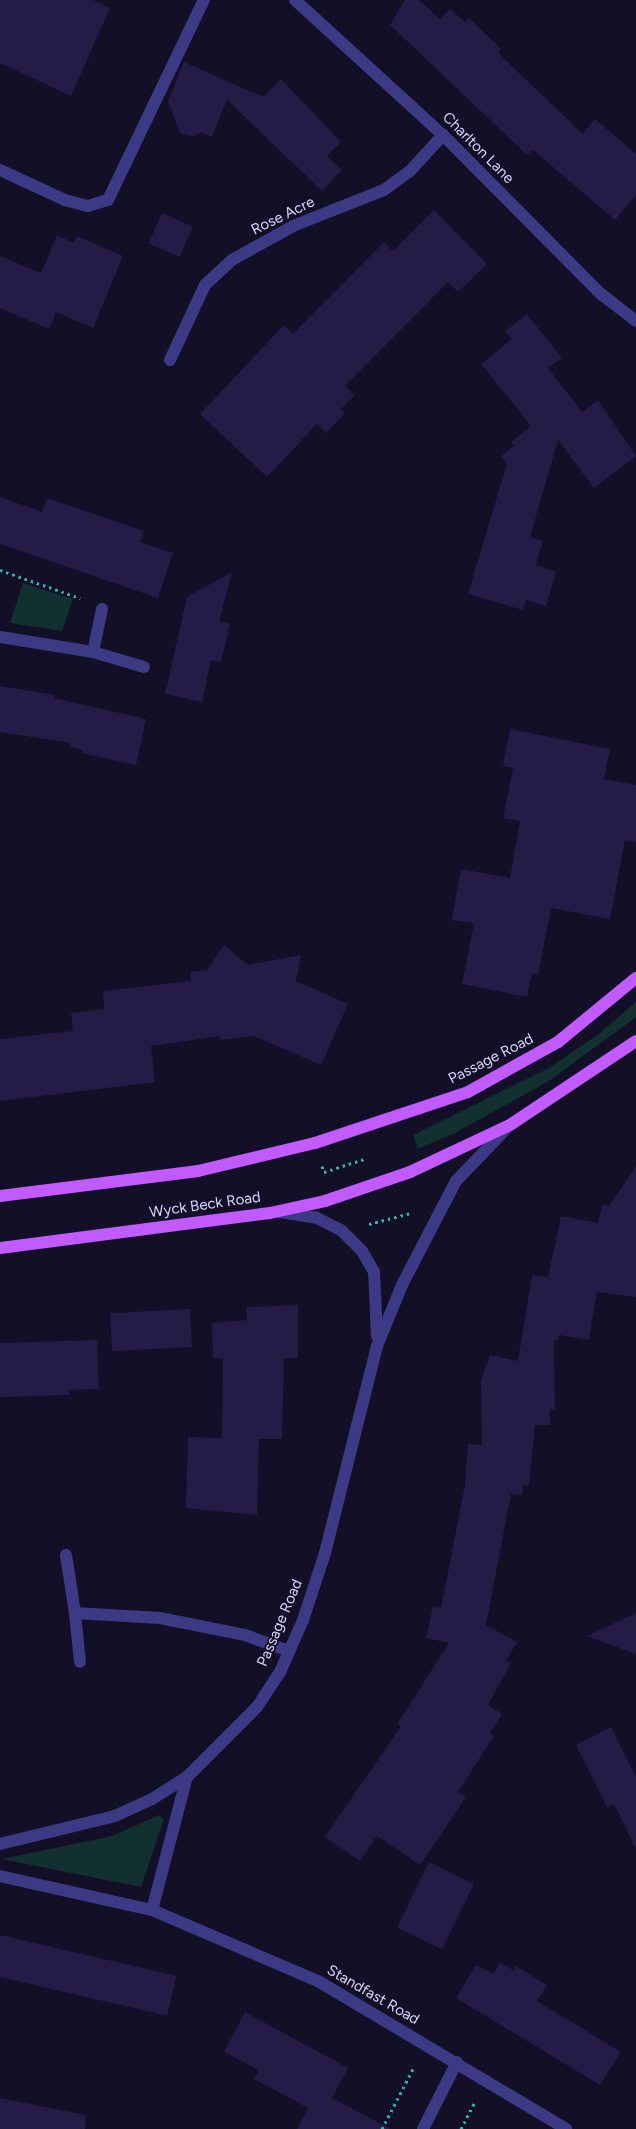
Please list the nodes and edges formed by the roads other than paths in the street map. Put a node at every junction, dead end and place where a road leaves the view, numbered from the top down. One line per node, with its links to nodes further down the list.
1 (204, 0): 4 (street)
2 (295, 0): 3 (street, Charlton Lane)
3 (443, 135): 5 (street, Charlton Lane); 6 (street, Rose Acre)
4 (0, 170)
5 (636, 321)
6 (170, 360)
7 (102, 609): 9 (street)
8 (0, 637): 9 (street)
9 (93, 652): 10 (street)
10 (144, 667)
11 (636, 978): 15 (main road, Passage Road)
12 (636, 1041): 13 (main road, Passage Road)
13 (510, 1125): 14 (main road, Passage Road); 18 (street, Passage Road)
14 (410, 1172): 16 (main road, Wyck Beck Road)
15 (0, 1196)
16 (270, 1212): 17 (main road, Wyck Beck Road); 18 (street, Passage Road)
17 (0, 1248)
18 (377, 1346): 21 (street, Passage Road)
19 (66, 1555): 20 (street)
20 (75, 1613): 21 (street); 22 (street)
21 (289, 1652): 23 (street, Passage Road)
22 (80, 1662)
23 (187, 1777): 24 (street, Passage Road); 26 (street)
24 (0, 1844)
25 (0, 1876): 26 (street)
26 (152, 1910): 27 (street, Standfast Road)
27 (457, 2062): 28 (street); 29 (street, Standfast Road)
28 (423, 2129)
29 (566, 2129)

